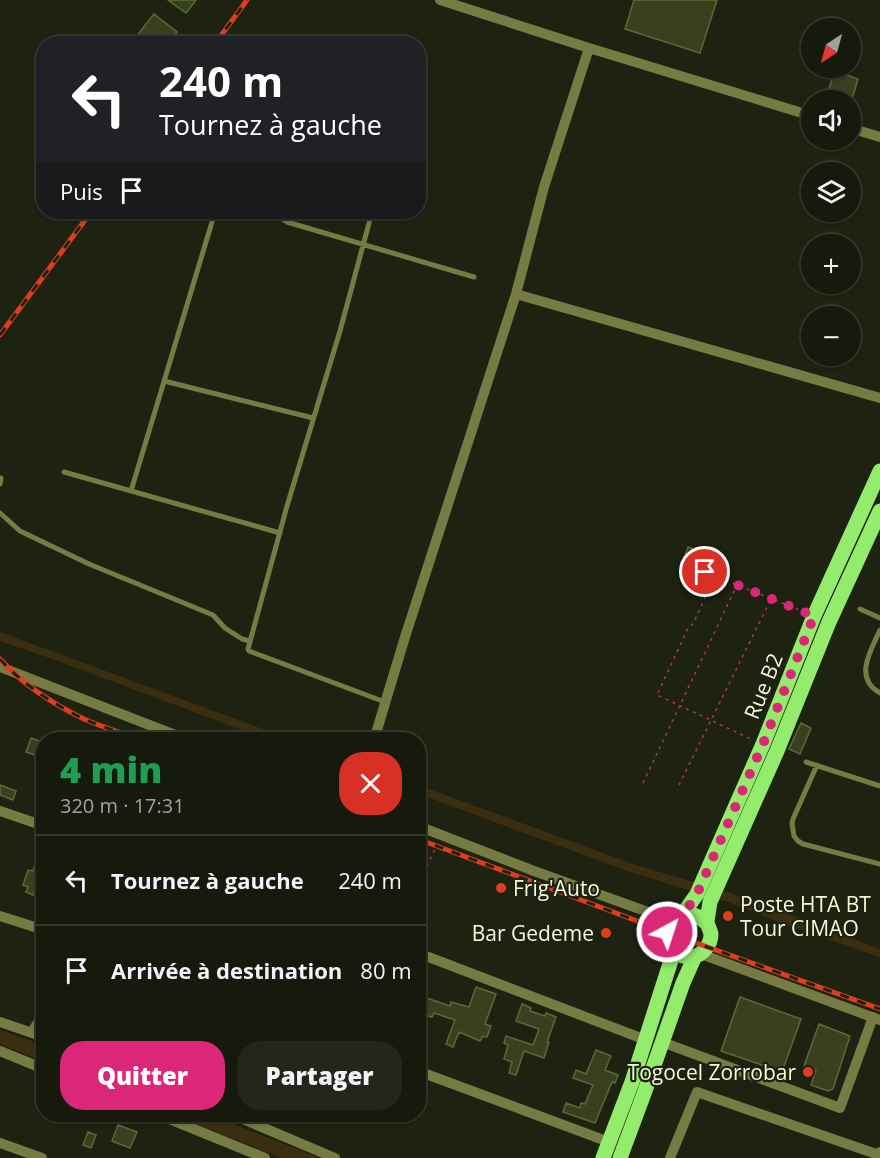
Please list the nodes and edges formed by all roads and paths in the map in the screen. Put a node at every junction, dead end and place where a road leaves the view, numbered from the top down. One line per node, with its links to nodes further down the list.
1 (440, 0): 2 (street)
2 (590, 48): 3 (street); 11 (street)
3 (801, 113)
4 (861, 131): 5 (street)
5 (880, 137)
6 (213, 219): 12 (lane)
7 (282, 219): 9 (lane)
8 (370, 219): 9 (lane)
9 (364, 244): 10 (lane); 14 (lane)
10 (474, 277)
11 (516, 294): 13 (street); 32 (street)
12 (164, 381): 14 (lane); 17 (lane)
13 (880, 398)
14 (313, 418): 20 (lane)
15 (880, 471): 26 (main road, Rue B2)
16 (64, 472): 17 (lane)
17 (131, 491): 20 (lane)
18 (880, 511): 51 (main road, Rue B2)
19 (0, 513): 29 (lane)
20 (280, 533): 29 (lane)
21 (705, 572): 22 (path)
22 (715, 576): 23 (path); 33 (path)
23 (737, 585): 24 (path); 33 (path)
24 (771, 598): 26 (path); 34 (path)
25 (860, 609): 27 (lane)
26 (814, 616): 37 (main road, Rue B2)
27 (880, 618)
28 (880, 630): 31 (lane)
29 (250, 641): 32 (lane)
30 (0, 667): 35 (street)
31 (880, 693)
32 (385, 702): 36 (street)
33 (680, 706): 34 (path); 40 (path)
34 (711, 721): 37 (path); 41 (path)
35 (167, 732)
36 (376, 732)
37 (763, 744): 50 (main road, Rue B2)
38 (806, 762): 39 (lane)
39 (817, 765): 42 (lane); 47 (lane)
40 (644, 783)
41 (679, 785)
42 (880, 786)
43 (0, 811): 44 (street)
44 (36, 823)
45 (426, 829): 46 (street)
46 (440, 835): 48 (path); 50 (street)
47 (880, 864)
48 (426, 868)
49 (0, 916): 52 (street)
50 (677, 918): 51 (main road); 53 (main road)
51 (707, 924): 55 (main road)
52 (36, 927)
53 (674, 951): 55 (main road); 61 (main road)
54 (426, 955): 61 (street)
55 (698, 955): 56 (street); 62 (main road)
56 (876, 1018): 62 (street)
57 (0, 1022): 59 (street)
58 (36, 1026): 59 (street)
59 (32, 1032): 60 (street)
60 (36, 1034)
61 (646, 1040): 68 (main road)
62 (662, 1042): 76 (main road)
63 (0, 1051): 64 (street)
64 (36, 1066)
65 (426, 1074): 68 (street)
66 (177, 1122): 73 (street)
67 (250, 1122): 74 (street)
68 (609, 1142): 75 (main road)
69 (0, 1143): 71 (street)
70 (880, 1152): 77 (street)
71 (18, 1154): 72 (street)
72 (42, 1158)
73 (265, 1158)
74 (335, 1158)
75 (603, 1158)
76 (620, 1158)
77 (670, 1158)

